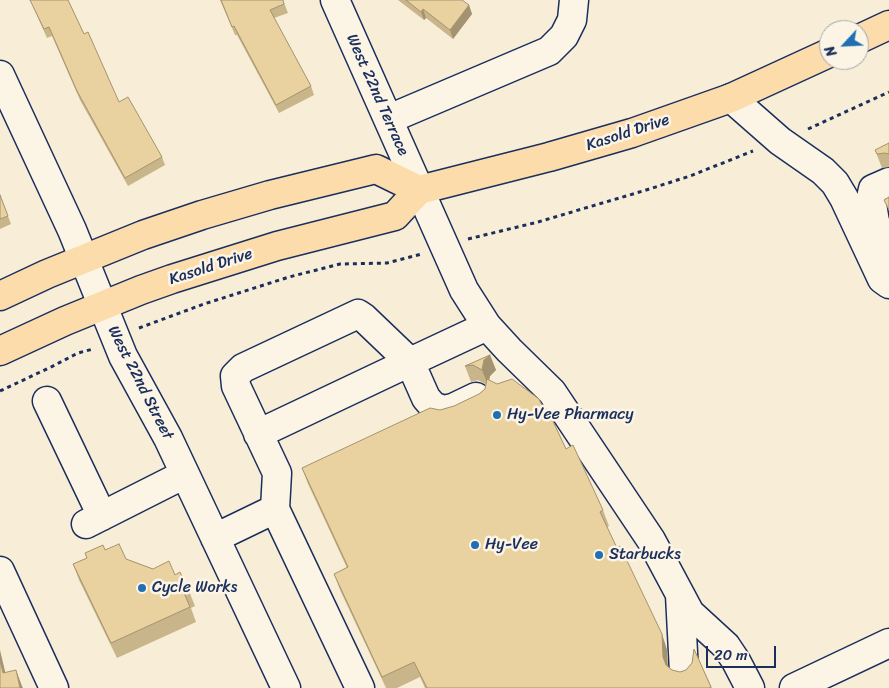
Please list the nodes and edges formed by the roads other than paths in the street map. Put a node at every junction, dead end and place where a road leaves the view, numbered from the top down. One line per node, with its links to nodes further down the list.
1 (335, 0): 8 (street, West 22nd Terrace)
2 (574, 0): 8 (street)
3 (889, 25): 4 (main road)
4 (869, 34)
5 (819, 58): 7 (main road, Kasold Drive)
6 (0, 75): 12 (street, West 22nd Street)
7 (731, 98): 10 (main road, Kasold Drive); 13 (street)
8 (389, 119): 10 (street, West 22nd Terrace)
9 (889, 182): 11 (street)
10 (419, 190): 12 (main road); 15 (main road, Kasold Drive); 16 (street, West 22nd Terrace)
11 (889, 252)
12 (84, 258): 14 (main road); 15 (street, West 22nd Street)
13 (889, 284)
14 (0, 296)
15 (103, 306): 17 (main road, Kasold Drive); 22 (street, West 22nd Street)
16 (487, 326): 18 (street); 26 (street, West 22nd Terrace)
17 (0, 351)
18 (410, 362): 19 (street); 21 (street); 21 (street)
19 (477, 396)
20 (47, 401): 22 (street)
21 (258, 434): 23 (street)
22 (185, 474): 24 (street, West 22nd Street)
23 (276, 509): 24 (street); 31 (street)
24 (215, 538): 30 (street, West 22nd Street)
25 (0, 571): 29 (street)
26 (680, 596): 28 (street); 32 (street, West 22nd Terrace)
27 (889, 643): 33 (street)
28 (684, 672)
29 (54, 688)
30 (285, 688)
31 (360, 688)
32 (750, 688)
33 (794, 688)

